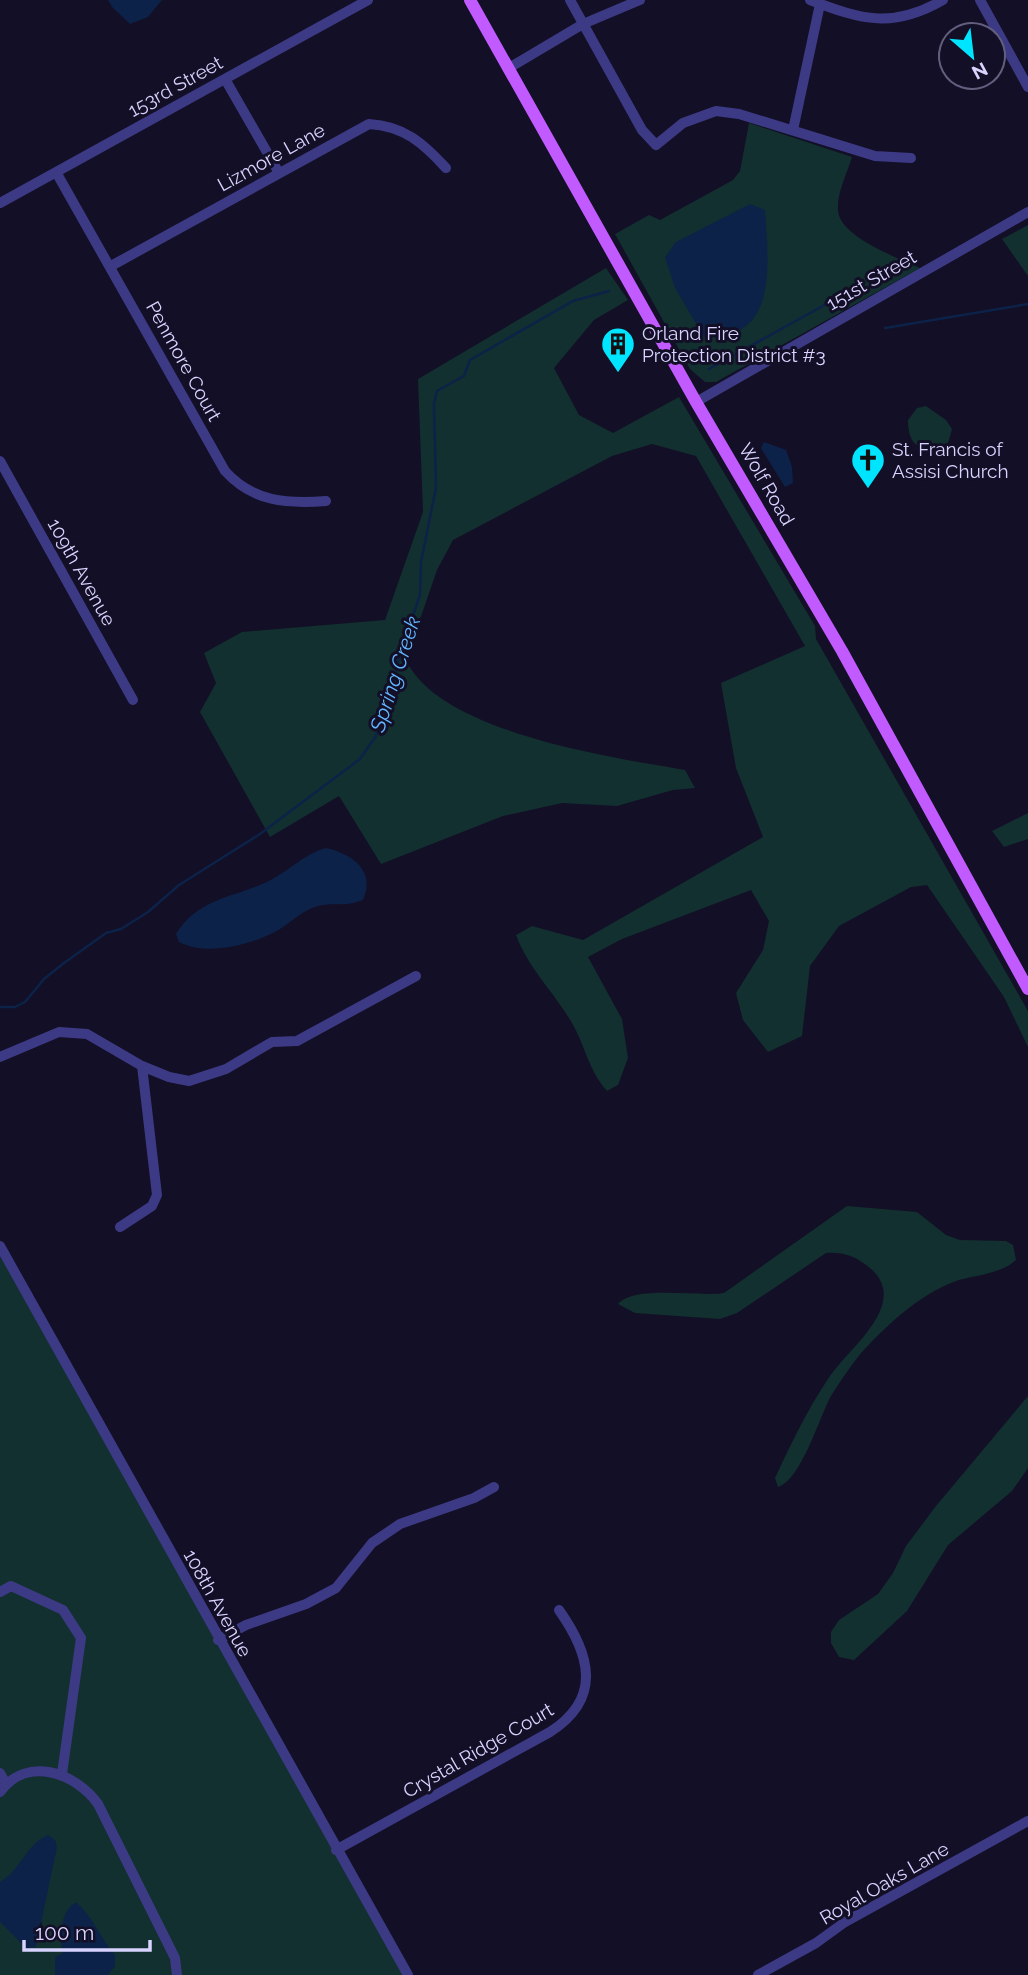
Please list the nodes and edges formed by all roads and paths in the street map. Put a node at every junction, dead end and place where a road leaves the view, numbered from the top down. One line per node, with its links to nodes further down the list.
1 (368, 0): 10 (street, 153rd Street)
2 (470, 0): 9 (main road, Wolf Road)
3 (570, 0): 8 (street)
4 (640, 0): 8 (street)
5 (943, 0): 7 (street)
6 (979, 0): 11 (street)
7 (815, 2): 12 (street)
8 (583, 24): 9 (street); 12 (street)
9 (509, 68): 20 (main road, Wolf Road)
10 (225, 79): 15 (street, 153rd Street); 16 (street)
11 (1028, 87)
12 (793, 130): 13 (street)
13 (911, 158)
14 (446, 168): 16 (street, Lizmore Lane)
15 (56, 172): 17 (street, 153rd Street); 19 (street, Penmore Court)
16 (279, 173): 19 (street, Lizmore Lane)
17 (0, 203)
18 (1028, 212): 20 (street, 151st Street)
19 (111, 266): 22 (street, Penmore Court)
20 (696, 402): 25 (main road, Wolf Road)
21 (0, 461): 23 (street, 109th Avenue)
22 (326, 501)
23 (133, 700)
24 (415, 976): 27 (street)
25 (1028, 989)
26 (0, 1057): 27 (street)
27 (142, 1066): 28 (street)
28 (120, 1227)
29 (0, 1246): 33 (street, 108th Avenue)
30 (494, 1487): 33 (street)
31 (0, 1592): 35 (street)
32 (559, 1610): 38 (street, Crystal Ridge Court)
33 (218, 1640): 38 (street, 108th Avenue)
34 (0, 1773): 36 (street)
35 (62, 1774): 36 (street); 39 (street)
36 (3, 1788)
37 (1028, 1821): 41 (street, Royal Oaks Lane)
38 (337, 1850): 40 (street, 108th Avenue)
39 (177, 1975)
40 (408, 1975)
41 (758, 1975)

